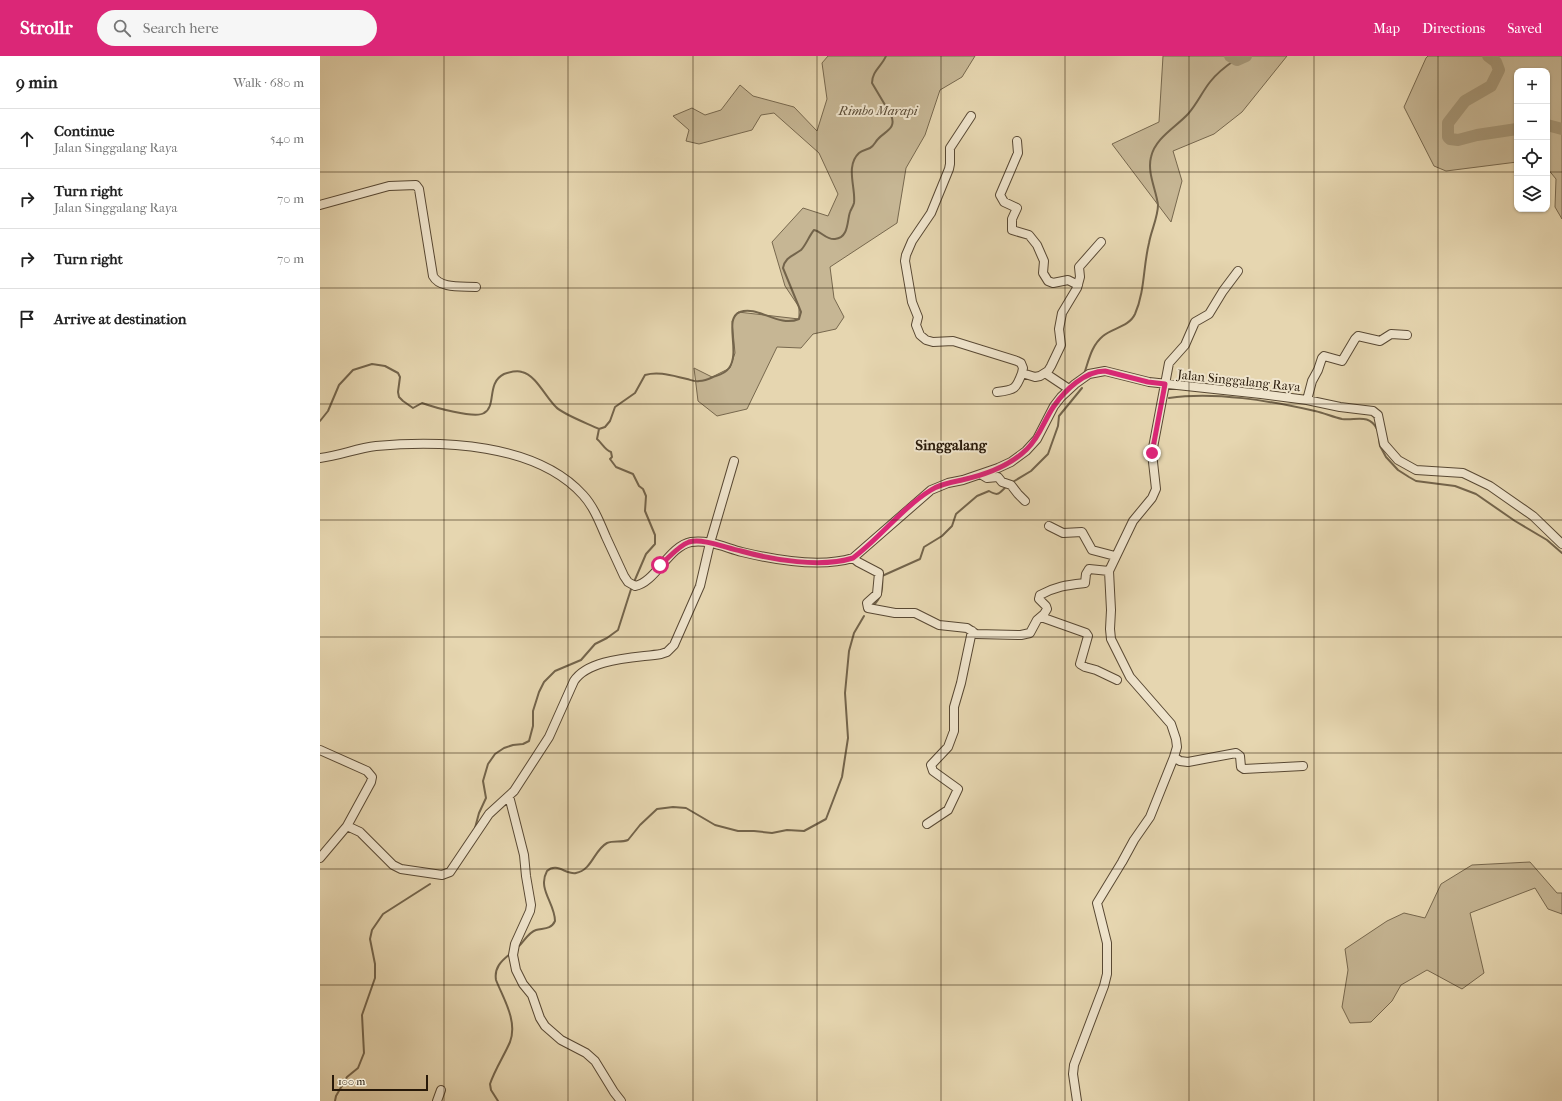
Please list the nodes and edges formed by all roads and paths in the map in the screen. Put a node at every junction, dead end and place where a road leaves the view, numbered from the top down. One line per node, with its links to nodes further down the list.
1 (971, 116): 9 (street)
2 (1017, 141): 6 (street)
3 (320, 205): 7 (street)
4 (1101, 242): 6 (street)
5 (1238, 271): 11 (street)
6 (1078, 285): 10 (street)
7 (476, 287)
8 (1407, 336): 14 (street)
9 (1022, 373): 10 (street); 13 (street)
10 (1045, 373): 12 (street)
11 (1165, 384): 12 (street, Jalan Singgalang Raya); 14 (street, Jalan Singgalang Raya); 22 (street)
12 (1069, 389): 17 (street, Jalan Singgalang Raya)
13 (997, 392)
14 (1307, 400): 21 (street, Jalan Singgalang Raya)
15 (320, 458): 20 (street, Jalan Singgalang Raya)
16 (734, 460): 20 (street)
17 (982, 475): 18 (street); 23 (street, Jalan Singgalang Raya)
18 (1025, 501)
19 (1049, 526): 22 (street)
20 (710, 543): 23 (street, Jalan Singgalang Raya); 31 (street)
21 (1562, 544)
22 (1115, 556): 24 (street)
23 (853, 558): 26 (street)
24 (1109, 571): 25 (street); 29 (street)
25 (1041, 617): 26 (street); 27 (street)
26 (972, 631): 32 (street)
27 (1117, 680)
28 (320, 750): 33 (street)
29 (1174, 757): 30 (street); 38 (street)
30 (1303, 766)
31 (509, 796): 33 (street); 37 (street)
32 (927, 824)
33 (347, 826): 34 (street)
34 (320, 858)
35 (441, 1090): 36 (street)
36 (438, 1101)
37 (622, 1101)
38 (1077, 1101)

